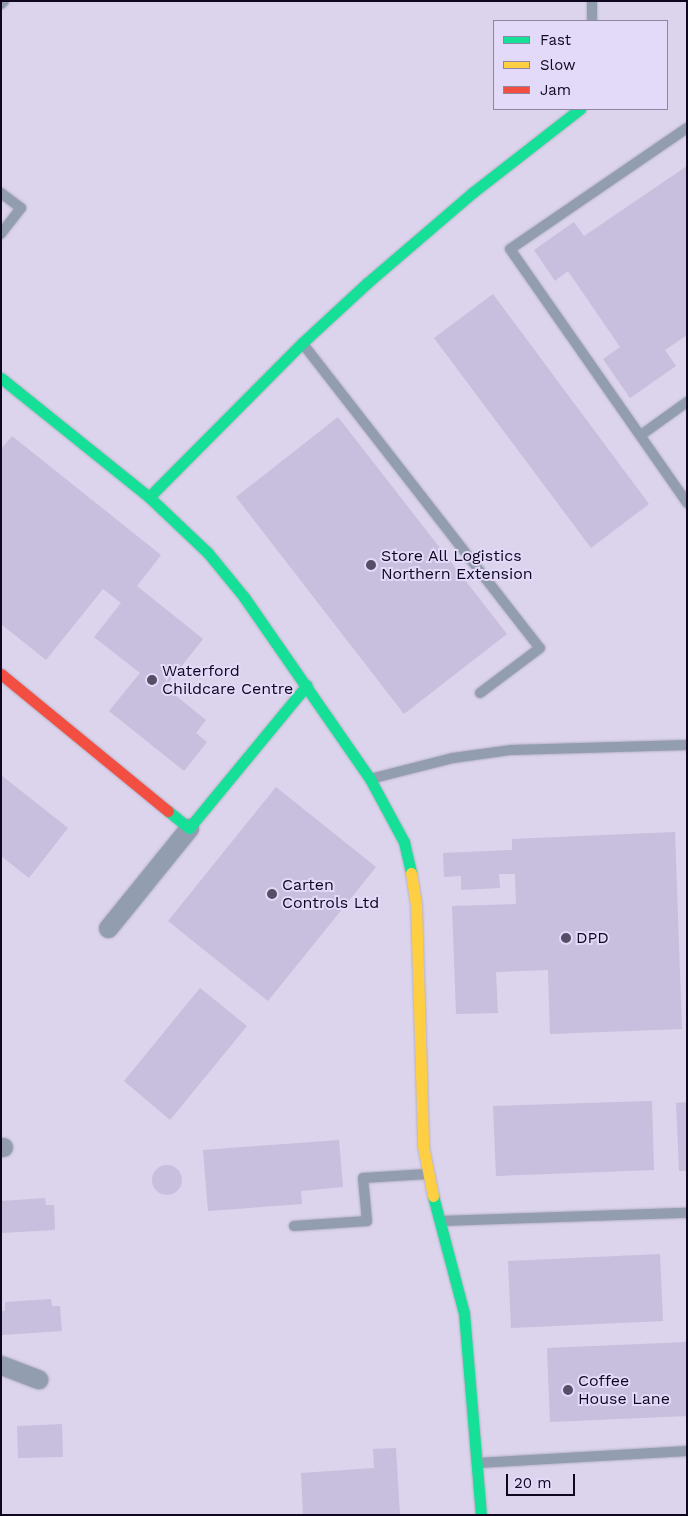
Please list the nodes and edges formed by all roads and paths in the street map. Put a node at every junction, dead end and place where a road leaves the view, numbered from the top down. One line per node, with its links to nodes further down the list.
1 (592, 1): 2 (lane)
2 (592, 20)
3 (579, 110): 7 (street)
4 (687, 128): 10 (lane)
5 (1, 193): 6 (lane)
6 (1, 234)
7 (302, 343): 11 (street); 15 (lane)
8 (1, 378): 11 (street)
9 (687, 402): 10 (lane)
10 (641, 435): 12 (lane)
11 (149, 497): 14 (street)
12 (687, 503)
13 (1, 674): 18 (street)
14 (307, 685): 17 (street); 18 (street)
15 (480, 693)
16 (687, 745): 17 (lane)
17 (370, 779): 20 (street)
18 (189, 828): 19 (street)
19 (108, 928)
20 (427, 1174): 22 (street); 23 (lane)
21 (687, 1213): 22 (lane)
22 (439, 1221): 27 (street)
23 (294, 1226)
24 (1, 1365): 25 (street)
25 (38, 1379)
26 (687, 1451): 27 (lane)
27 (478, 1463): 28 (street)
28 (481, 1515)

